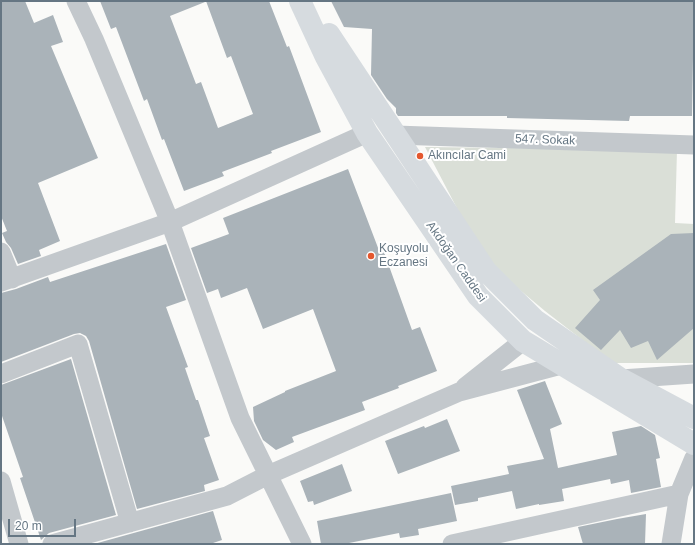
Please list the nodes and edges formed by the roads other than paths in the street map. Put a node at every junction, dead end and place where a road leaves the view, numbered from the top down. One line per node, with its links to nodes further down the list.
1 (76, 1): 7 (street)
2 (300, 1): 4 (main road, Akdoğan Caddesi)
3 (306, 1): 5 (main road, Akdoğan Caddesi)
4 (367, 133): 7 (street); 10 (main road, Akdoğan Caddesi)
5 (395, 135): 6 (street, 547. Sokak); 14 (main road, Akdoğan Caddesi)
6 (694, 145)
7 (170, 222): 9 (street); 19 (street)
8 (1, 252): 9 (street)
9 (6, 281)
10 (523, 341): 11 (main road, Akdoğan Caddesi); 15 (street)
11 (562, 365): 15 (street); 17 (main road, Akdoğan Caddesi)
12 (1, 374): 22 (street)
13 (694, 374): 14 (street)
14 (621, 379): 16 (main road, Akdoğan Caddesi)
15 (460, 392): 19 (street)
16 (694, 418)
17 (694, 444)
18 (694, 458): 21 (street)
19 (268, 475): 22 (street); 25 (street)
20 (1, 481): 23 (street)
21 (679, 494): 26 (street); 27 (street)
22 (130, 523): 24 (street)
23 (19, 544)
24 (52, 544)
25 (302, 544)
26 (452, 544)
27 (671, 544)

